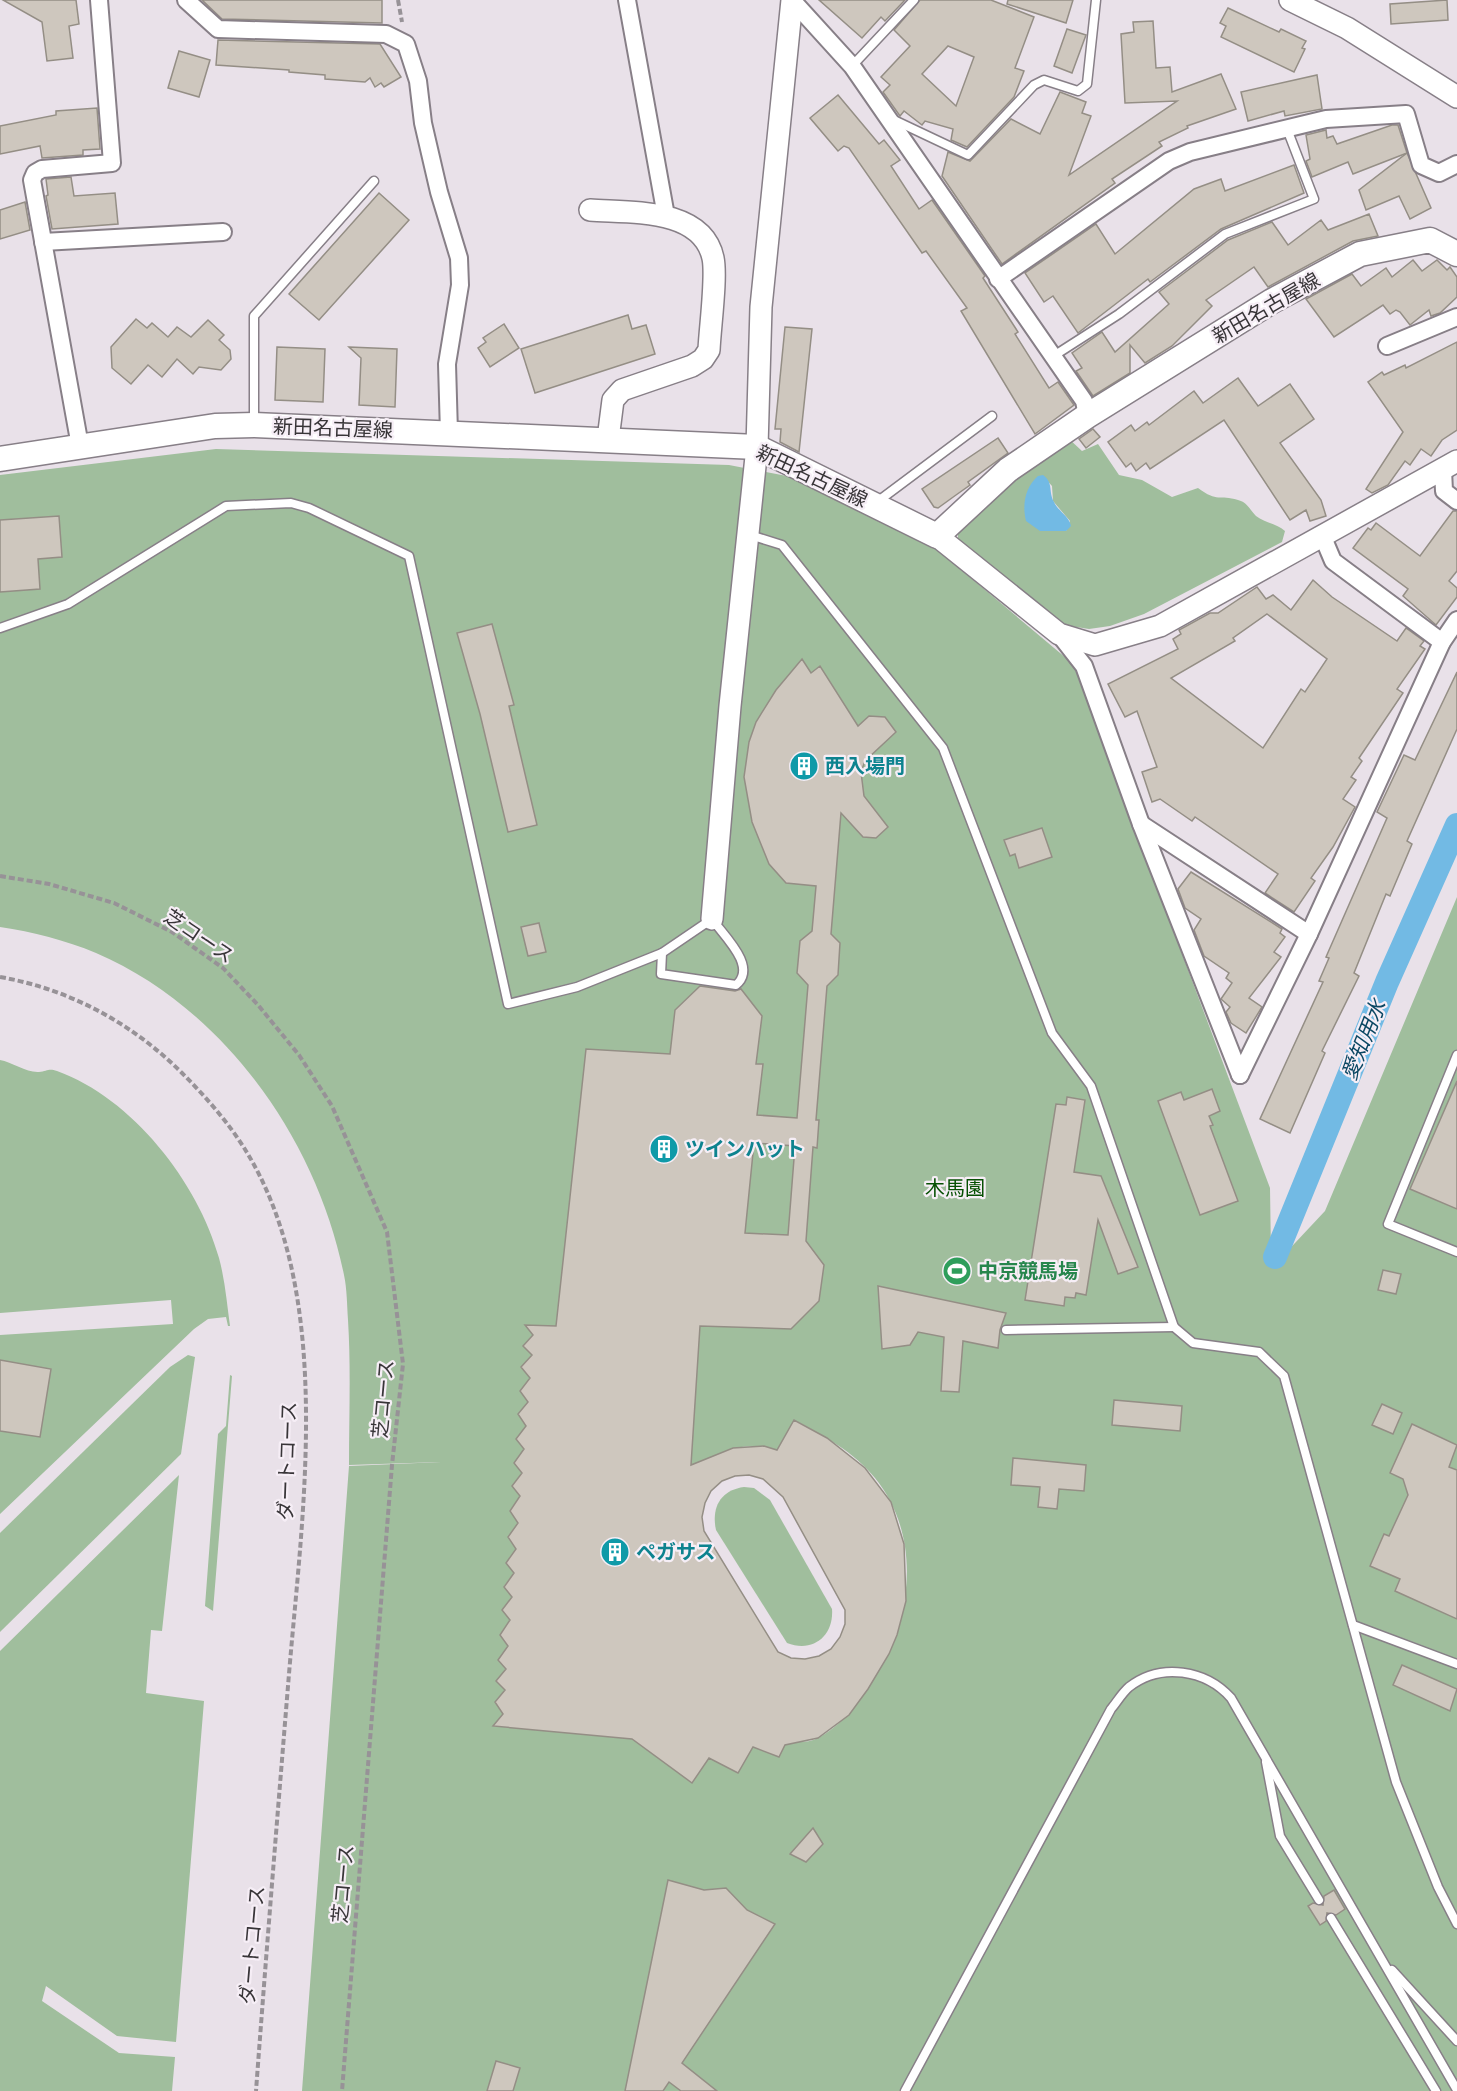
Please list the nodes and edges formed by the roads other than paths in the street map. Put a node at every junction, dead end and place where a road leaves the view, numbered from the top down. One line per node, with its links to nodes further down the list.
1 (99, 0): 17 (street)
2 (186, 0): 26 (street)
3 (627, 0): 15 (street)
4 (792, 0): 8 (street); 29 (street)
5 (914, 0): 8 (lane)
6 (1096, 0): 10 (lane)
7 (1290, 0): 9 (street)
8 (852, 66): 10 (street)
9 (1457, 98)
10 (888, 118): 19 (street)
11 (1287, 129): 12 (street); 19 (street); 22 (lane)
12 (1457, 164)
13 (375, 181): 25 (lane)
14 (590, 210): 15 (street)
15 (666, 216): 27 (street)
16 (223, 232): 17 (street)
17 (43, 242): 28 (street)
18 (1457, 254): 24 (main road, 新田名古屋線)
19 (998, 279): 22 (street)
20 (1457, 317): 21 (street)
21 (1387, 346)
22 (1052, 357): 24 (street)
23 (992, 416): 33 (lane)
24 (1088, 416): 36 (main road, 新田名古屋線)
25 (254, 425): 26 (main road, 新田名古屋線); 28 (main road, 新田名古屋線)
26 (449, 433): 27 (main road, 新田名古屋線)
27 (608, 439): 29 (main road, 新田名古屋線)
28 (80, 446): 30 (main road, 新田名古屋線)
29 (757, 447): 33 (main road, 新田名古屋線); 34 (street)
30 (0, 459)
31 (1450, 466): 32 (street); 35 (street)
32 (1457, 501)
33 (874, 504): 36 (main road, 新田名古屋線)
34 (750, 535): 42 (street); 47 (lane)
35 (1322, 535): 39 (street); 40 (street)
36 (937, 536): 39 (street)
37 (1457, 620): 40 (street)
38 (0, 628): 44 (lane)
39 (1059, 634): 41 (street)
40 (1442, 642): 43 (street)
41 (1141, 824): 43 (street); 43 (street)
42 (712, 920): 44 (lane); 44 (lane)
43 (1309, 934)
44 (662, 953)
45 (1457, 1055): 46 (lane)
46 (1457, 1252)
47 (1174, 1327): 48 (lane); 49 (lane)
48 (1006, 1330)
49 (1353, 1624): 50 (lane); 54 (lane)
50 (1457, 1664)
51 (1265, 1756): 52 (lane); 55 (lane); 58 (lane)
52 (1319, 1900)
53 (1330, 1918): 59 (lane)
54 (1457, 1924)
55 (1380, 1956): 56 (lane); 57 (lane)
56 (1457, 2041)
57 (1457, 2090)
58 (905, 2091)
59 (1437, 2091)

